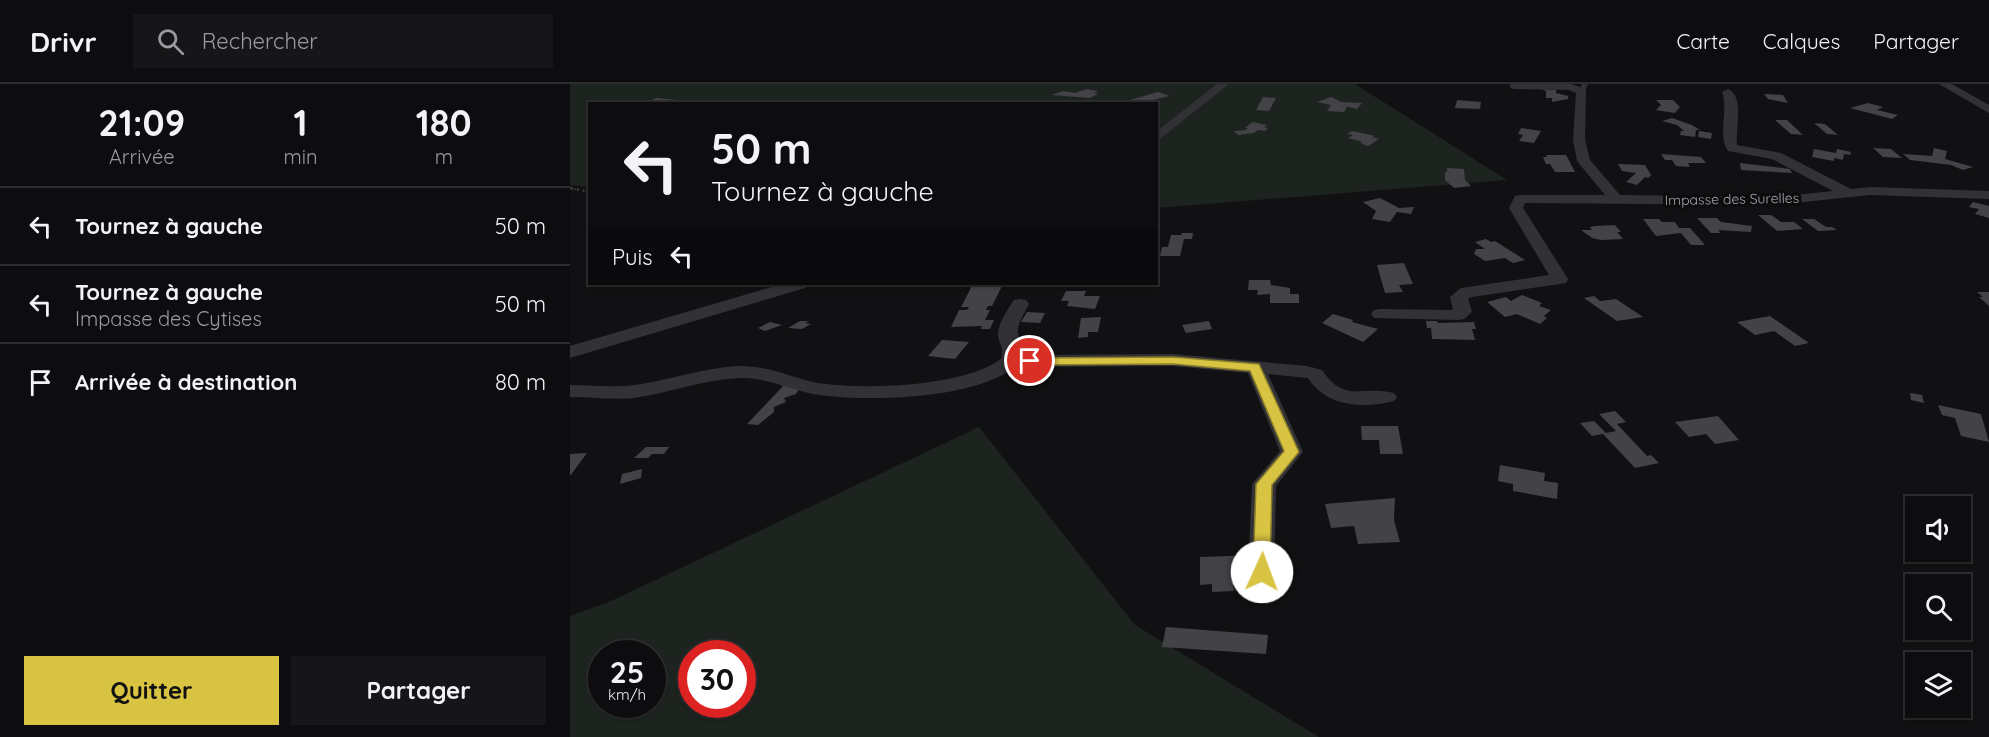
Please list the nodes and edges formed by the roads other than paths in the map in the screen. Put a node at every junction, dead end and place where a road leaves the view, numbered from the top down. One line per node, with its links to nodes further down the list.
1 (1224, 84): 7 (street)
2 (1944, 84): 6 (street)
3 (1514, 86): 4 (street)
4 (1584, 87): 10 (street)
5 (1728, 92): 8 (street, Impasse des Surelles)
6 (1989, 110)
7 (1158, 136)
8 (1849, 193): 9 (street, Impasse des Surelles); 10 (street, Impasse des Surelles)
9 (1989, 195)
10 (1615, 199): 13 (street, Impasse des Surelles)
11 (796, 285): 14 (street)
12 (1020, 304): 15 (street)
13 (1380, 314)
14 (570, 352)
15 (1010, 361): 16 (street); 17 (street)
16 (1255, 367): 18 (street); 19 (street)
17 (570, 391)
18 (1387, 397)
19 (1262, 572)

